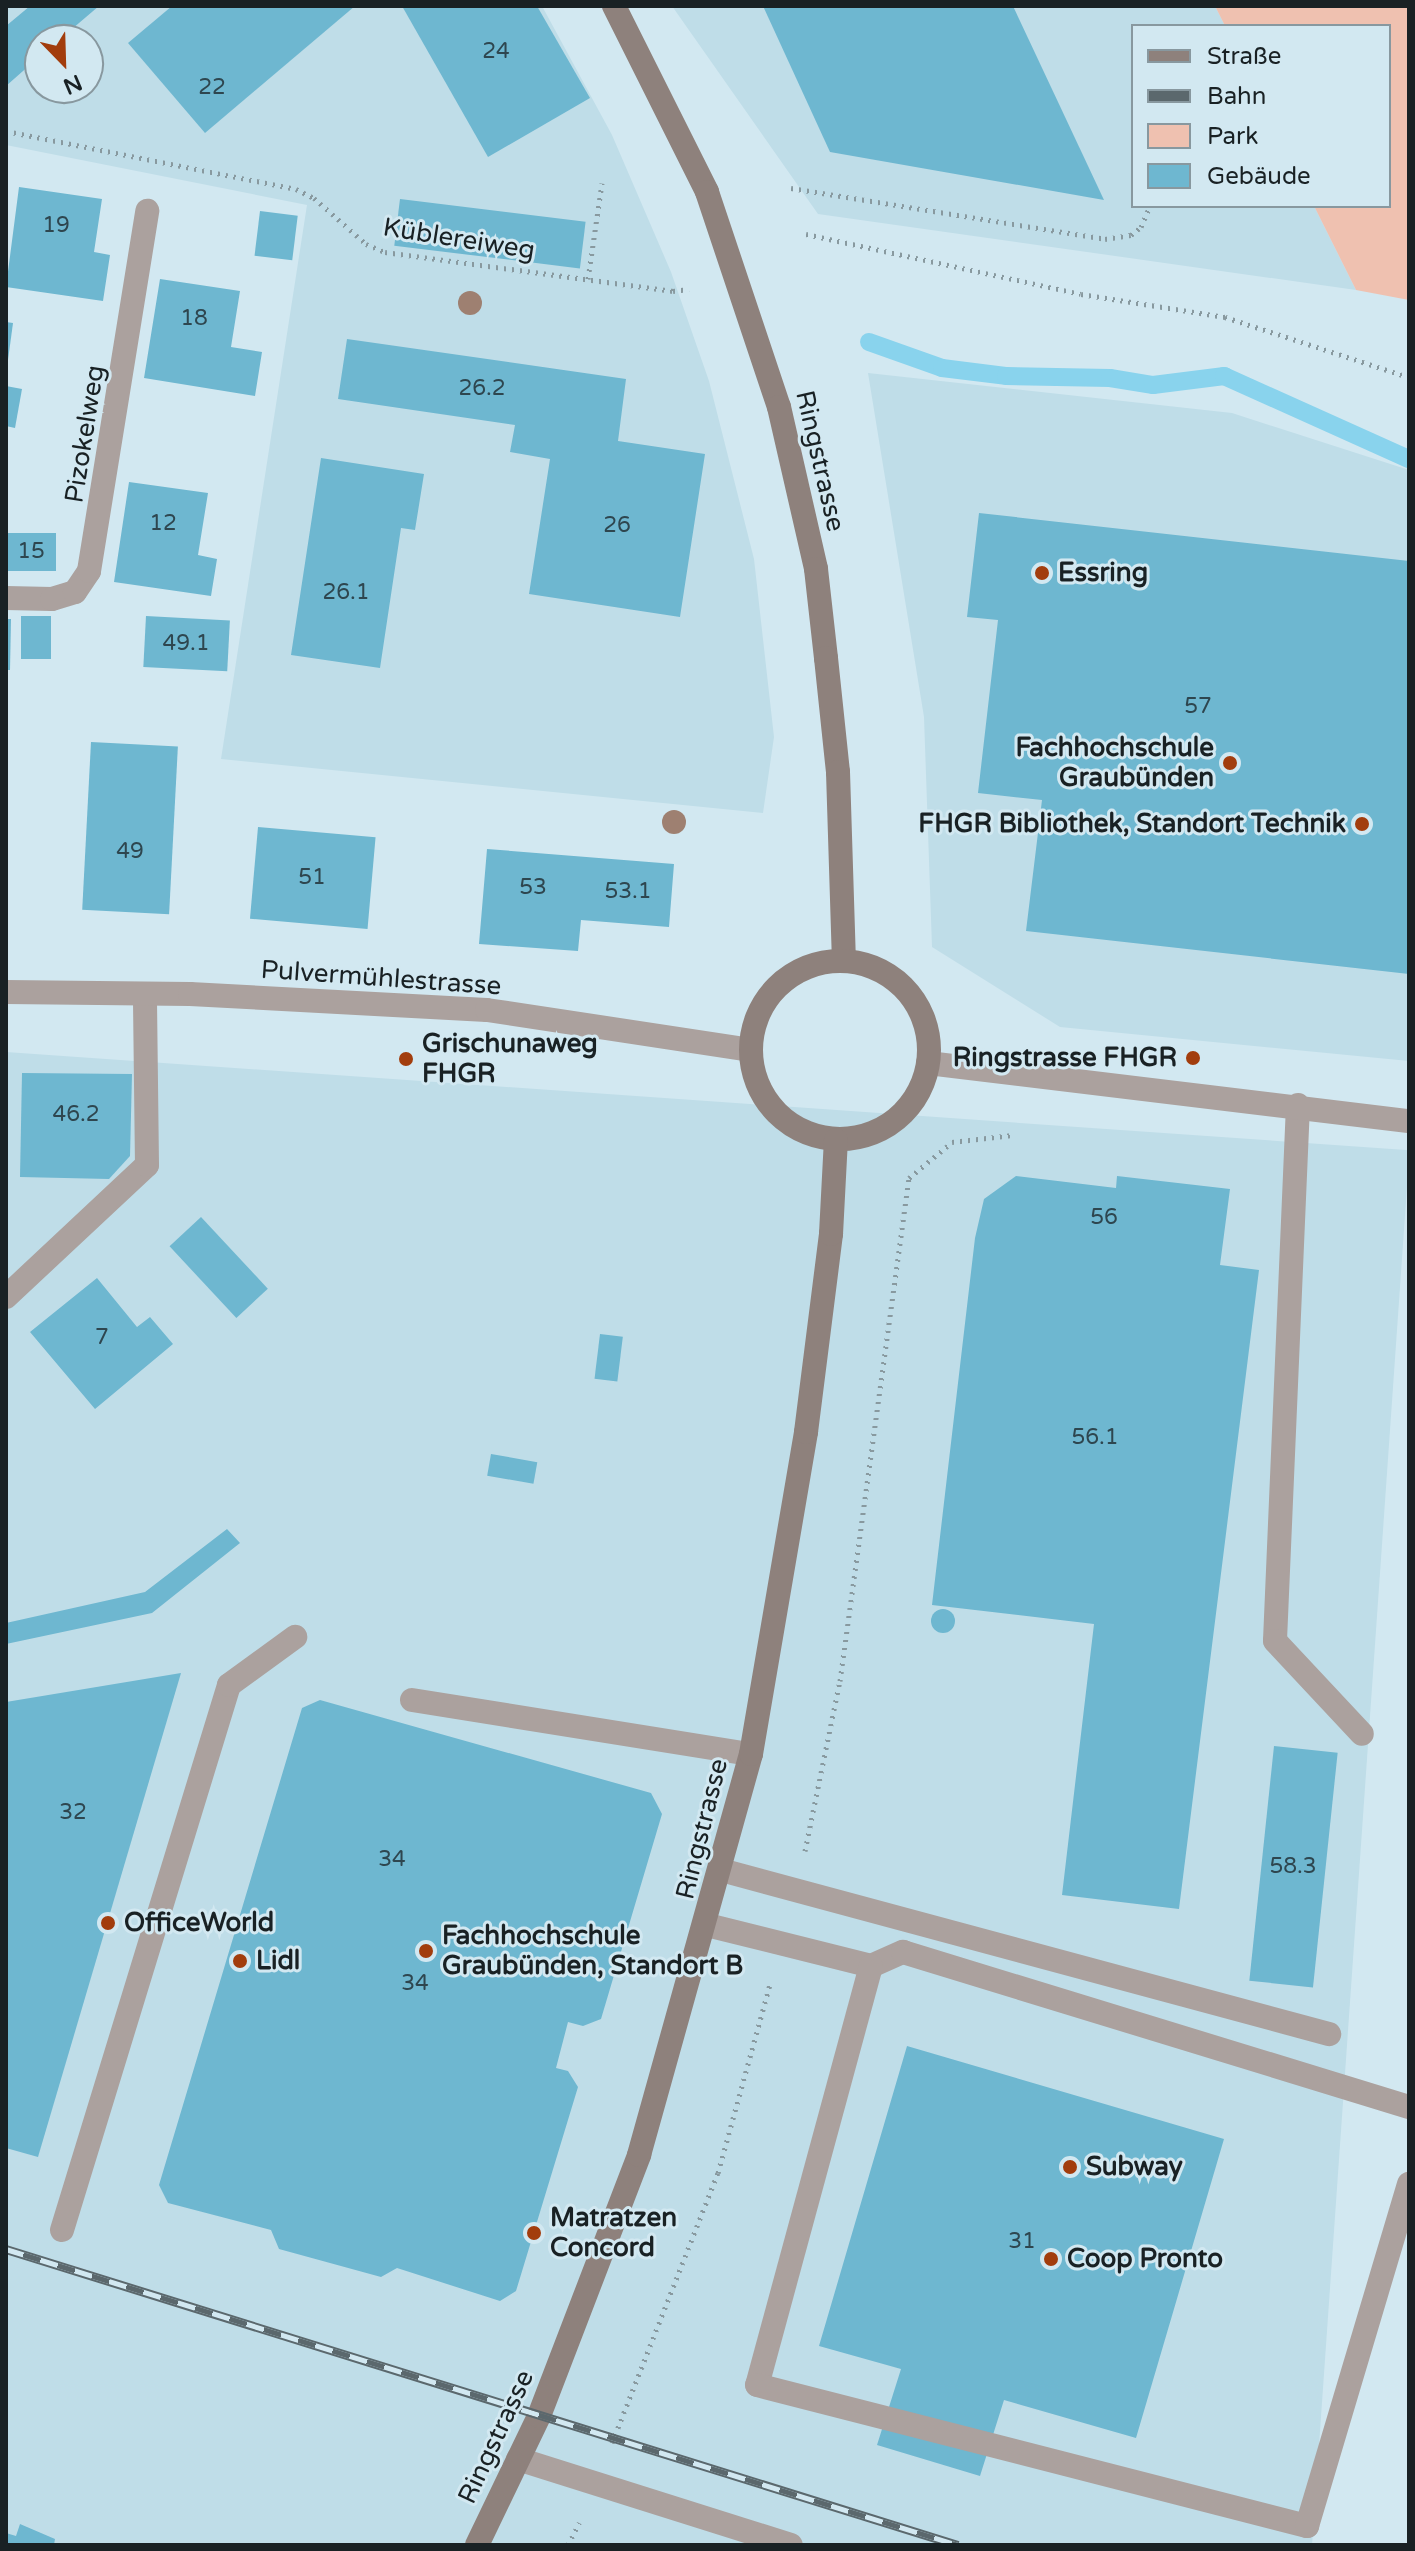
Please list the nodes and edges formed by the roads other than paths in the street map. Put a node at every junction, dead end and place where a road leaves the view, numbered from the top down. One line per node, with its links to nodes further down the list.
1 (614, 6): 4 (main road, Ringstrasse)
2 (147, 211): 3 (street, Pizokelweg)
3 (6, 598)
4 (844, 961): 7 (main road); 8 (main road)
5 (6, 992): 6 (street, Pulvermühlestrasse)
6 (145, 994): 7 (street, Pulvermühlestrasse); 12 (street)
7 (750, 1050): 11 (main road)
8 (928, 1063): 9 (street); 11 (main road)
9 (1298, 1105): 10 (street); 15 (street)
10 (1409, 1121)
11 (836, 1140): 16 (main road, Ringstrasse)
12 (6, 1297)
13 (295, 1637): 23 (street)
14 (412, 1700): 16 (street)
15 (1362, 1734)
16 (751, 1754): 17 (main road, Ringstrasse)
17 (721, 1870): 18 (main road, Ringstrasse); 20 (street)
18 (707, 1925): 19 (street); 24 (main road, Ringstrasse)
19 (871, 1966): 21 (street); 22 (street)
20 (1329, 2034)
21 (1409, 2107)
22 (1409, 2184)
23 (62, 2230)
24 (518, 2459): 25 (main road, Ringstrasse); 26 (street)
25 (477, 2545)
26 (791, 2545)

